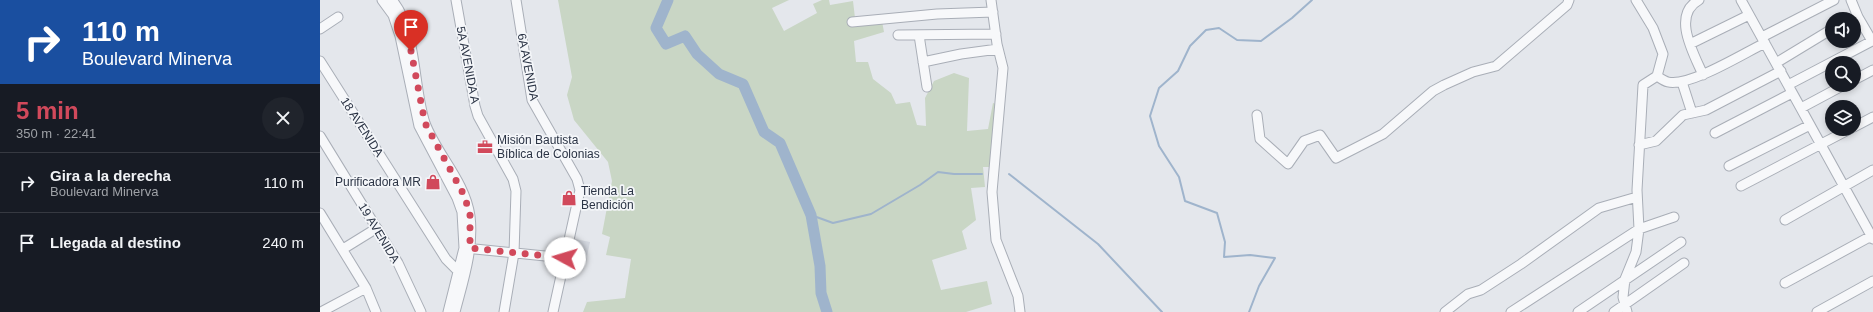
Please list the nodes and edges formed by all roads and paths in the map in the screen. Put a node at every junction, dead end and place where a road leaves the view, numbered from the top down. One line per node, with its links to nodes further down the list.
1 (382, 0): 62 (street)
2 (392, 0): 62 (street)
3 (456, 0): 64 (street, 5A AVENIDA A)
4 (516, 0): 65 (street, 6A AVENIDA)
5 (991, 0): 12 (street)
6 (1569, 0): 41 (street)
7 (1636, 0): 33 (street)
8 (1698, 0): 24 (street)
9 (1834, 0): 23 (street)
10 (1851, 0): 13 (street)
11 (1744, 1): 14 (street)
12 (993, 12): 16 (street); 19 (street)
13 (1854, 12)
14 (1749, 15): 23 (street); 24 (street)
15 (338, 17): 18 (street)
16 (852, 22)
17 (1861, 26): 25 (street)
18 (320, 29)
19 (996, 34): 22 (street); 27 (street)
20 (1825, 34): 30 (street)
21 (898, 35): 22 (street)
22 (919, 35): 29 (street)
23 (1763, 40): 30 (street); 32 (street)
24 (1690, 44): 32 (street)
25 (1861, 47)
26 (1860, 48): 37 (street)
27 (998, 49): 29 (street); 80 (street)
28 (320, 61): 67 (street, 18 AVENIDA)
29 (923, 62): 36 (street)
30 (1778, 67): 37 (street); 40 (street)
31 (1873, 70): 34 (street)
32 (1703, 75): 35 (street)
33 (1657, 76): 35 (street); 48 (street)
34 (1861, 76)
35 (1682, 82): 40 (street)
36 (927, 87)
37 (1790, 89): 39 (street); 45 (street)
38 (1831, 92): 39 (street)
39 (1801, 108): 44 (street)
40 (1692, 113): 48 (street)
41 (1257, 115)
42 (1873, 116): 43 (street)
43 (1861, 123)
44 (1810, 125): 49 (street); 50 (street)
45 (1715, 133)
46 (320, 136): 58 (street, 19 AVENIDA)
47 (1837, 136): 49 (street)
48 (1639, 145): 54 (street)
49 (1821, 145): 52 (street); 53 (street)
50 (1729, 166)
51 (1873, 170): 53 (street)
52 (1741, 186)
53 (1844, 186): 57 (street); 60 (street)
54 (1637, 197): 59 (street); 81 (street)
55 (320, 213): 63 (street)
56 (1674, 217): 59 (street)
57 (1785, 220)
58 (377, 228): 63 (street); 75 (street, 19 AVENIDA)
59 (1639, 229): 68 (street); 82 (street)
60 (1872, 237): 70 (street)
61 (1681, 242): 68 (street)
62 (467, 248): 64 (street); 67 (street); 77 (street)
63 (343, 249): 71 (street)
64 (514, 253): 65 (street); 78 (street, 5A AVENIDA A)
65 (565, 258): 79 (street, 6A AVENIDA)
66 (1684, 263): 72 (street)
67 (459, 272): 76 (street)
68 (1625, 279): 72 (street); 83 (street)
69 (1873, 281): 85 (street)
70 (1785, 283)
71 (366, 288): 73 (street); 74 (street)
72 (1626, 308): 84 (street)
73 (321, 312)
74 (376, 312)
75 (421, 312)
76 (448, 312)
77 (455, 312)
78 (504, 312)
79 (553, 312)
80 (1020, 312)
81 (1445, 312)
82 (1511, 312)
83 (1578, 312)
84 (1614, 312)
85 (1817, 312)

